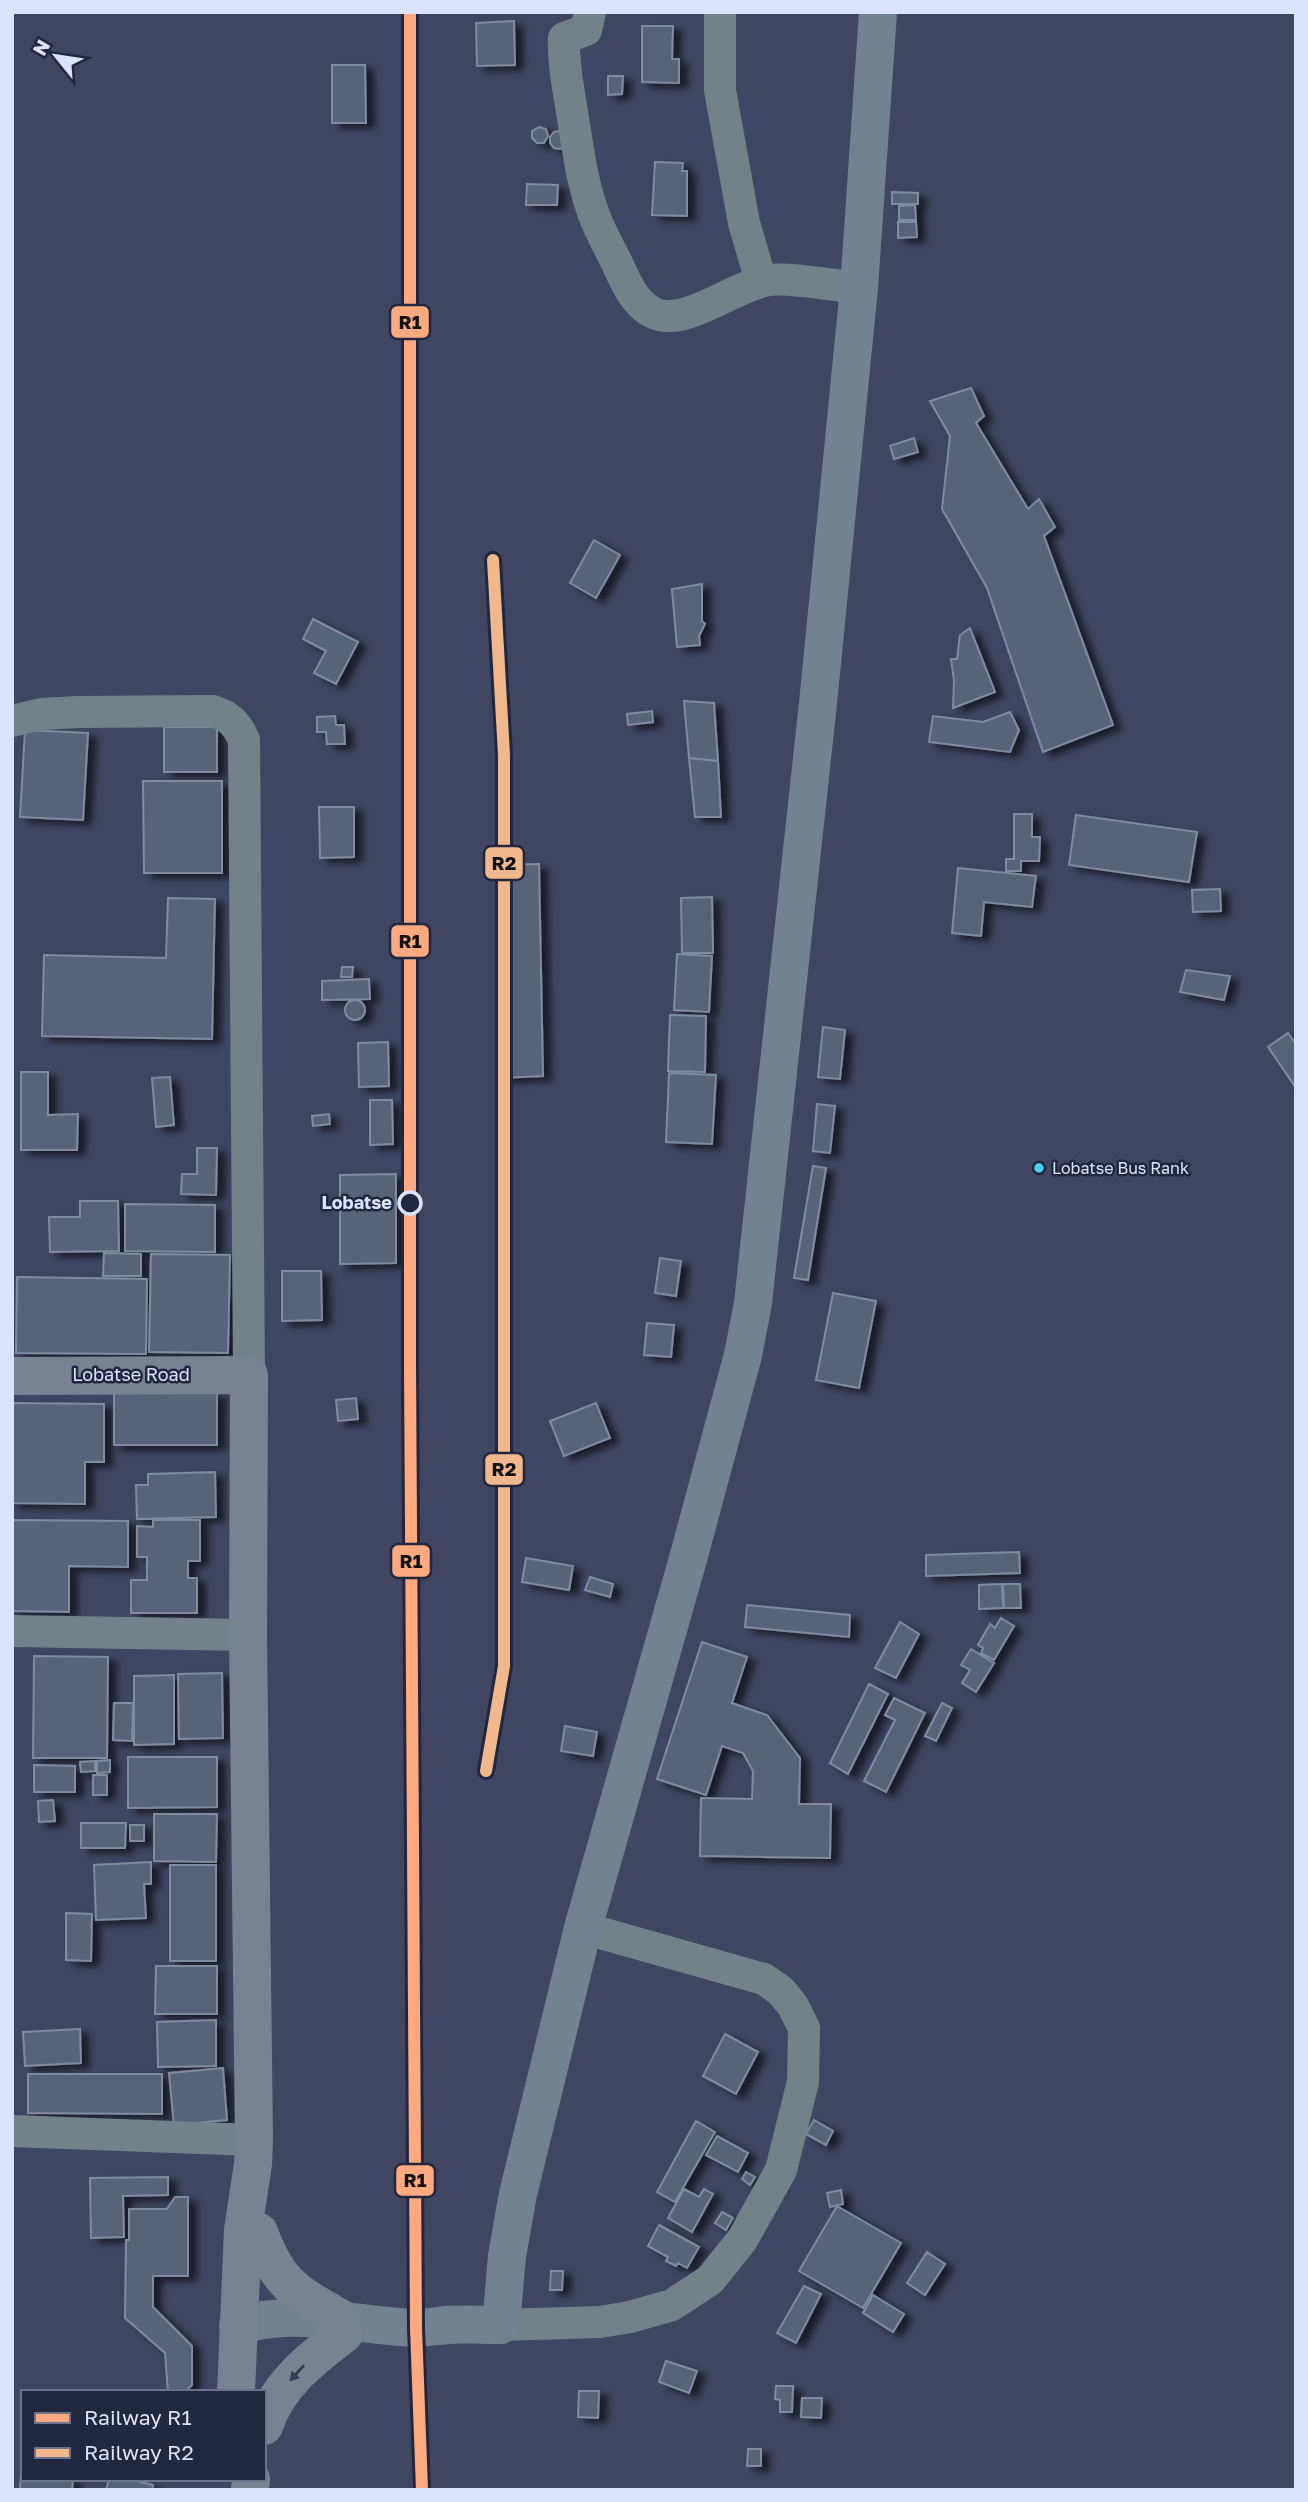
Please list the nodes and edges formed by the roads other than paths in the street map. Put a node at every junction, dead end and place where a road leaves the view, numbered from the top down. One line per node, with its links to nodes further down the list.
1 (590, 12): 4 (street)
2 (720, 12): 4 (street)
3 (878, 12): 5 (main road)
4 (761, 281): 5 (street)
5 (859, 288): 11 (main road)
6 (12, 721): 7 (street)
7 (249, 1375): 8 (highway, Lobatse Road); 10 (highway)
8 (12, 1376)
9 (12, 1631): 10 (street)
10 (248, 1635): 13 (highway)
11 (583, 1928): 15 (main road); 15 (street)
12 (12, 2131): 13 (street)
13 (253, 2152): 14 (highway); 17 (highway)
14 (258, 2232): 16 (highway); 17 (highway)
15 (500, 2325): 16 (main road)
16 (351, 2326): 17 (main road); 20 (highway, one-way to 20)
17 (253, 2327): 18 (highway); 19 (highway)
18 (237, 2390)
19 (257, 2390)
20 (266, 2422)

